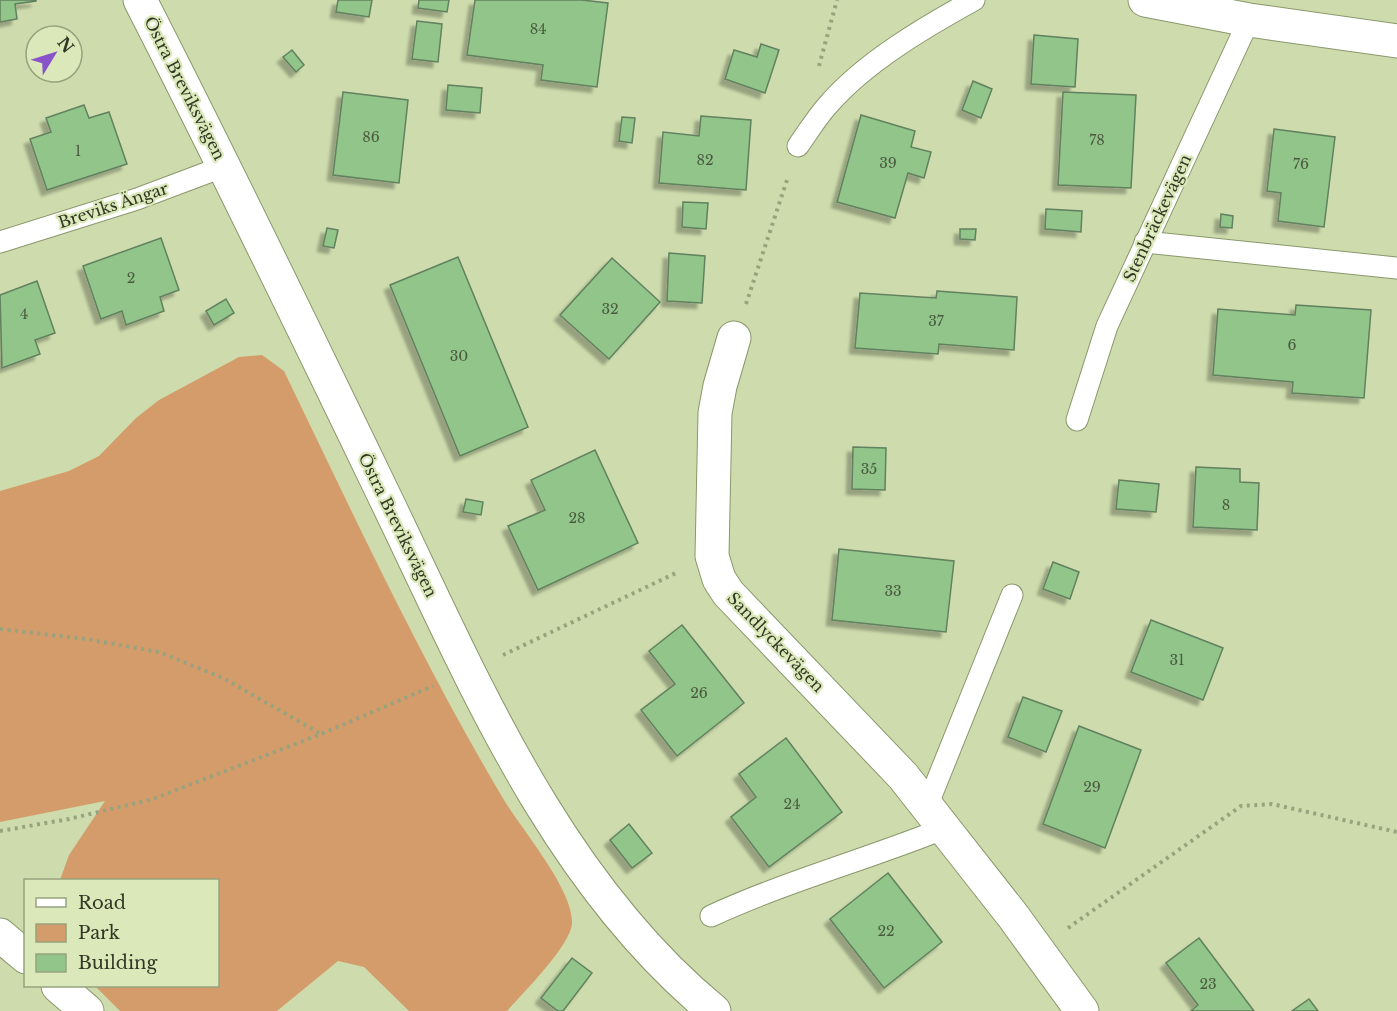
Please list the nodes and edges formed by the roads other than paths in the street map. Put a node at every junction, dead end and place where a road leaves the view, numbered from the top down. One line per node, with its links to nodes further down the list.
1 (140, 0): 7 (street, Östra Breviksvägen)
2 (974, 0): 6 (lane)
3 (1145, 0): 4 (street)
4 (1249, 20): 5 (street); 9 (lane, Stenbräckevägen)
5 (1397, 41)
6 (798, 146)
7 (225, 166): 8 (lane, Breviks Ängar); 20 (street, Östra Breviksvägen)
8 (0, 242)
9 (1145, 242): 10 (lane); 12 (lane, Stenbräckevägen)
10 (1397, 268)
11 (734, 338): 14 (street, Sandlyckevägen)
12 (1077, 420)
13 (1012, 595): 14 (lane)
14 (936, 817): 15 (lane); 21 (street, Sandlyckevägen)
15 (711, 916)
16 (0, 935): 17 (street)
17 (24, 955)
18 (59, 987): 19 (street)
19 (87, 1011)
20 (714, 1011)
21 (1082, 1011)

